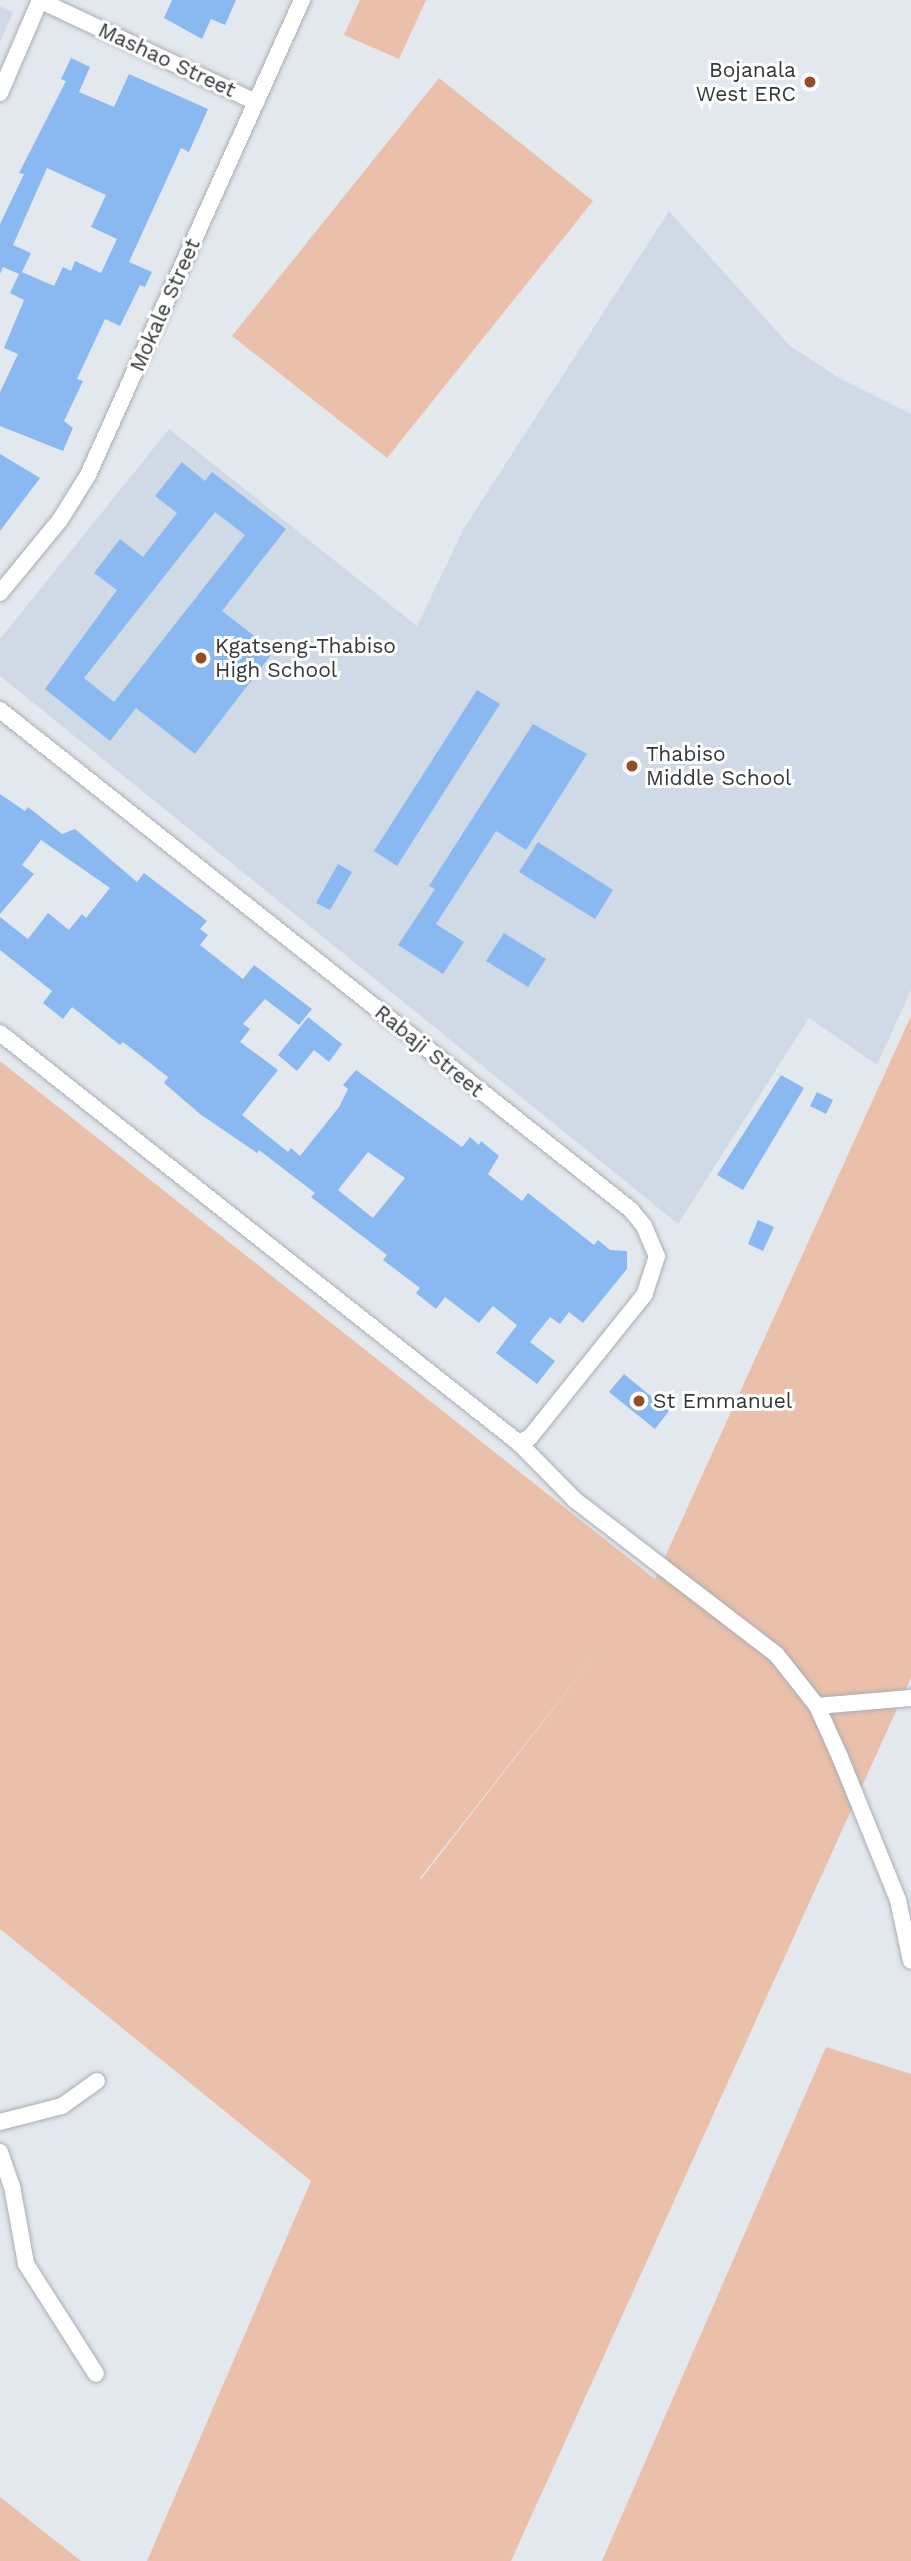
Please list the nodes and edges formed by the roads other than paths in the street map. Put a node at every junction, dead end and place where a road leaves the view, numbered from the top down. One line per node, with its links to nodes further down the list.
1 (40, 0): 3 (street); 4 (street, Mashao Street)
2 (302, 0): 4 (street, Mokale Street)
3 (0, 93)
4 (256, 102): 5 (street, Mokale Street)
5 (0, 593)
6 (0, 710): 8 (street, Rabaji Street)
7 (0, 1033): 8 (street)
8 (519, 1443): 10 (street)
9 (911, 1698): 10 (street)
10 (817, 1706): 11 (street)
11 (910, 1941): 12 (street)
12 (911, 1961)
13 (97, 2081): 14 (street)
14 (0, 2122)
15 (0, 2152): 16 (street)
16 (96, 2374)

